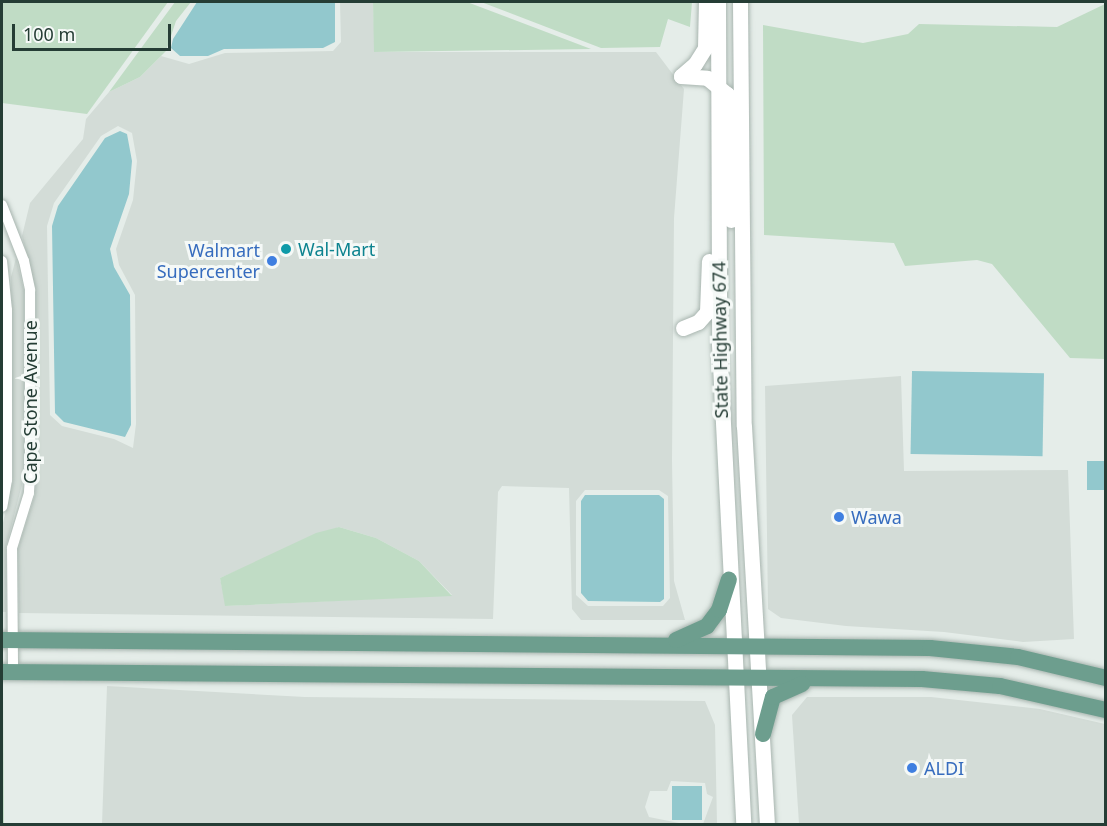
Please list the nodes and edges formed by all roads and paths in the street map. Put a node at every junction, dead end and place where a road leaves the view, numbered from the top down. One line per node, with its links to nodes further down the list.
1 (706, 2): 4 (main road)
2 (718, 2): 5 (main road, State Highway 674)
3 (740, 2): 10 (main road, State Highway 674)
4 (681, 76): 5 (main road); 6 (main road)
5 (718, 84): 6 (main road, State Highway 674); 10 (main road)
6 (718, 105): 7 (main road, State Highway 674)
7 (718, 181): 11 (main road, State Highway 674); 11 (main road)
8 (2, 205): 14 (street, Cape Stone Avenue)
9 (2, 261): 12 (street, Cape Stone Avenue)
10 (742, 278): 17 (main road, State Highway 674)
11 (719, 348): 13 (main road, State Highway 674)
12 (2, 507)
13 (729, 579): 15 (main road); 16 (main road, State Highway 674)
14 (7, 640): 15 (main road); 18 (street, Cape Stone Avenue)
15 (662, 644): 16 (main road)
16 (733, 647): 17 (main road); 20 (main road, State Highway 674)
17 (756, 647): 19 (main road); 21 (main road, State Highway 674)
18 (7, 673): 20 (main road)
19 (1106, 678)
20 (735, 679): 21 (main road); 25 (main road, State Highway 674)
21 (758, 679): 22 (main road); 24 (main road, State Highway 674)
22 (820, 679): 23 (main road); 24 (main road)
23 (1106, 710)
24 (763, 734): 26 (main road, State Highway 674)
25 (743, 825)
26 (767, 825)

